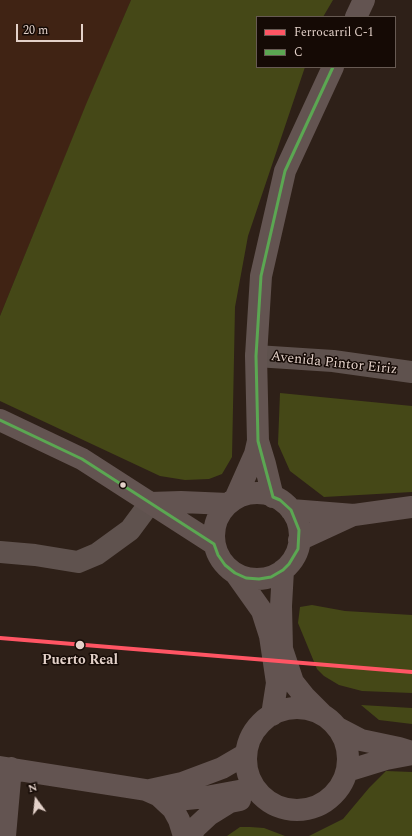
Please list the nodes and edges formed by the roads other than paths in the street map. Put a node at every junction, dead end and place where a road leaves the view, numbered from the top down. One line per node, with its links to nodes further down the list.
1 (364, 0): 2 (street)
2 (356, 16)
3 (333, 68): 4 (street)
4 (256, 356): 5 (street, Avenida Pintor Eiriz); 7 (street)
5 (412, 372)
6 (0, 420): 10 (street)
7 (258, 441): 8 (street); 9 (street)
8 (273, 497): 9 (street); 12 (street)
9 (232, 502): 10 (street); 15 (street)
10 (150, 503): 15 (street); 16 (street)
11 (412, 507): 13 (street)
12 (291, 510): 13 (street); 14 (street)
13 (354, 515): 14 (street)
14 (299, 540): 17 (street)
15 (214, 544): 18 (street)
16 (0, 552)
17 (282, 570): 18 (street); 20 (street)
18 (235, 573): 19 (street)
19 (272, 714): 20 (street); 22 (street)
20 (330, 722): 21 (street); 24 (street)
21 (412, 753): 24 (street)
22 (246, 754): 25 (street); 26 (street)
23 (6, 768): 25 (street); 27 (street)
24 (347, 771): 26 (street)
25 (152, 793): 26 (street); 28 (street)
26 (259, 793): 29 (street)
27 (5, 836)
28 (184, 836)
29 (191, 836)

